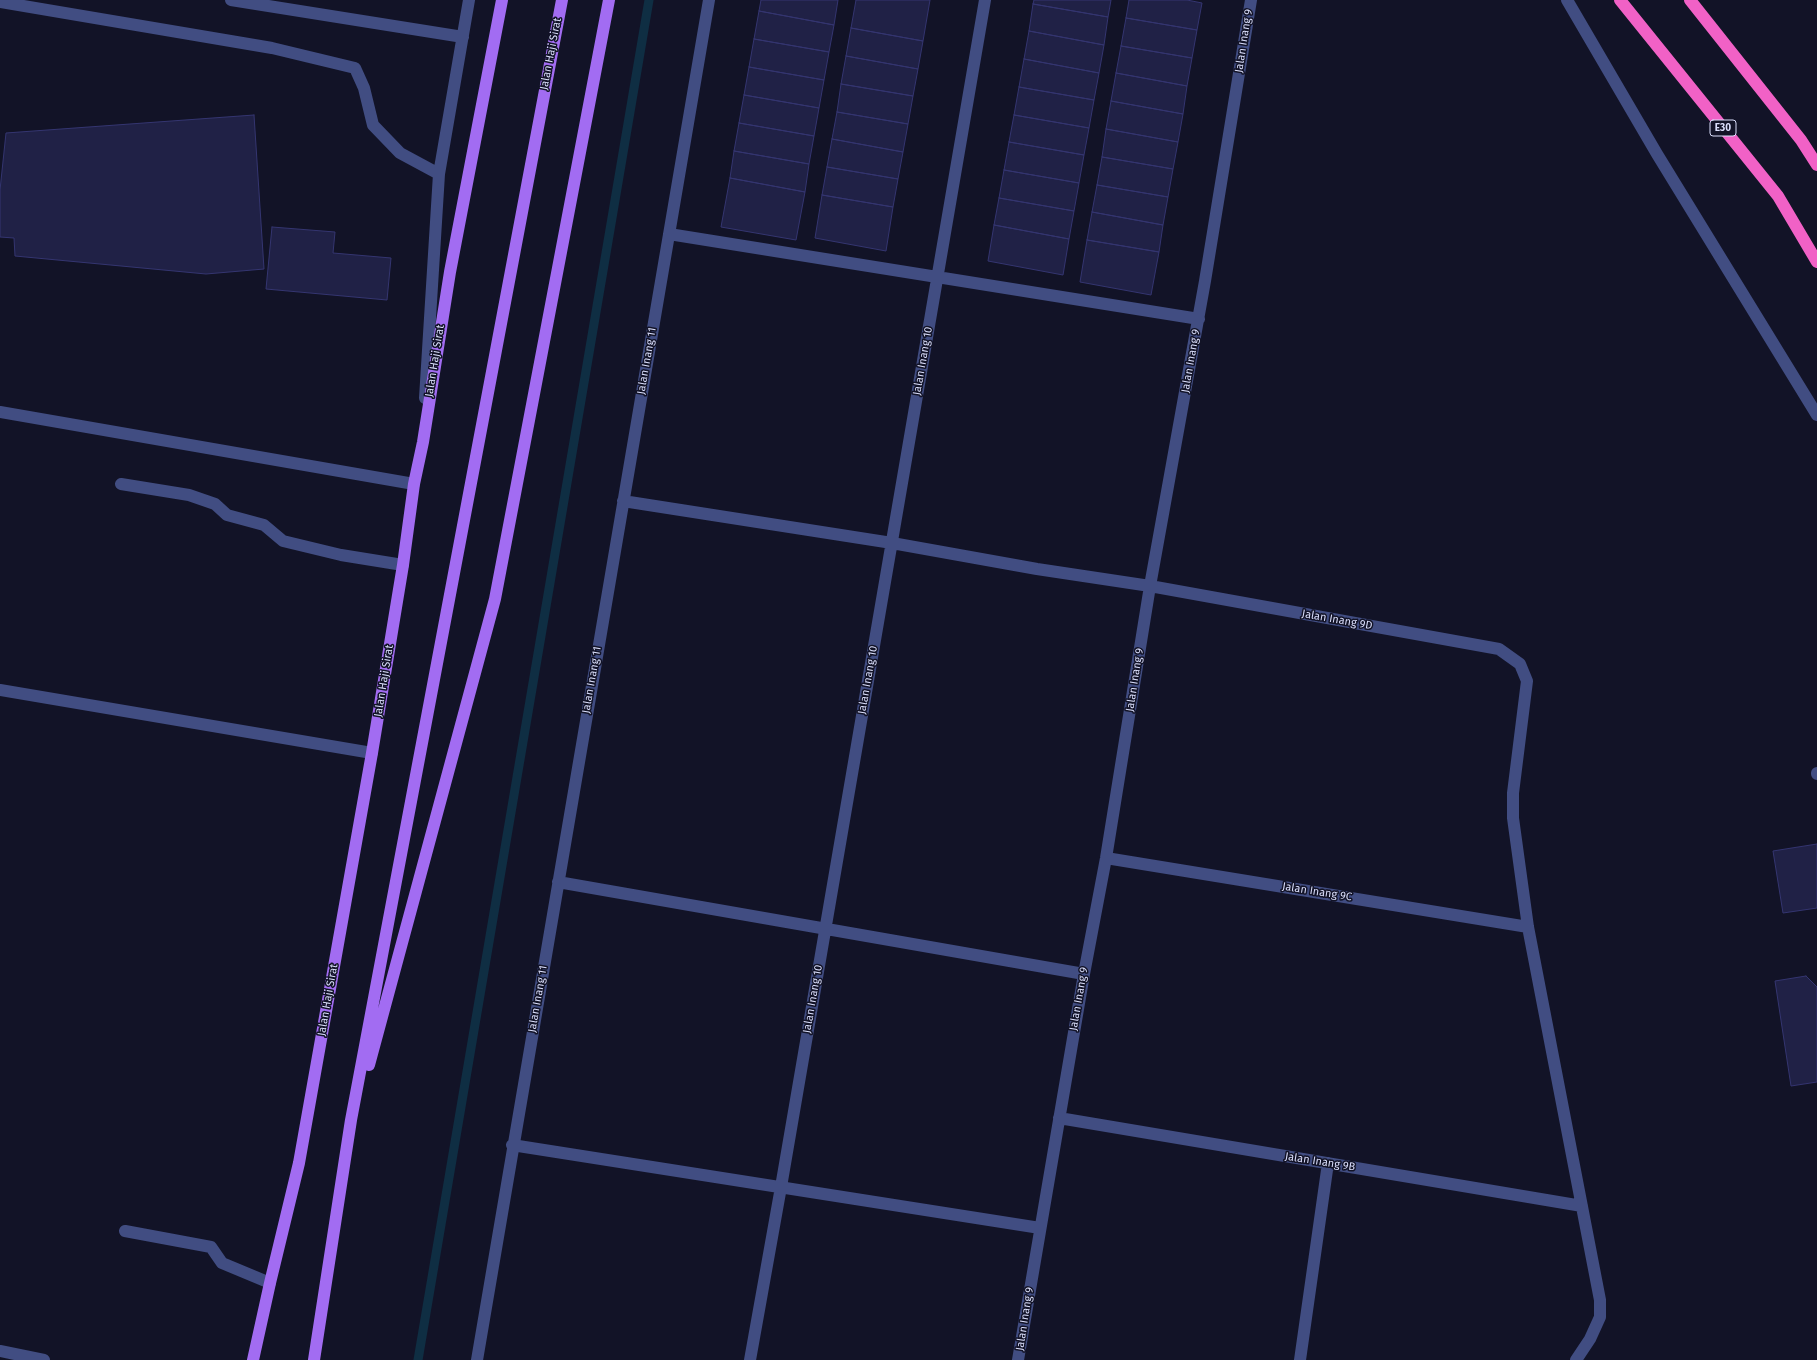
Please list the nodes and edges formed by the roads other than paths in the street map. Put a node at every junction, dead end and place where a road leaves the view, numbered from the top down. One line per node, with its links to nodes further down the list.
1 (231, 0): 13 (street)
2 (469, 0): 13 (street)
3 (502, 0): 22 (main road, Jalan Haji Sirat)
4 (562, 0): 37 (main road, Jalan Haji Sirat)
5 (609, 0): 37 (main road)
6 (709, 0): 16 (street, Jalan Inang 11)
7 (985, 0): 18 (street, Jalan Inang 10)
8 (1251, 0): 19 (street, Jalan Inang 9)
9 (1567, 0): 21 (street)
10 (1620, 0): 17 (highway, E30)
11 (1690, 0): 14 (highway)
12 (0, 2): 15 (street)
13 (463, 37): 15 (street)
14 (1817, 165)
15 (439, 174): 22 (street)
16 (669, 234): 18 (street); 25 (street, Jalan Inang 11)
17 (1817, 262)
18 (937, 277): 19 (street); 26 (street, Jalan Inang 10)
19 (1199, 320): 28 (street, Jalan Inang 9)
20 (0, 412): 24 (street)
21 (1817, 414)
22 (423, 442): 24 (main road, Jalan Haji Sirat)
23 (121, 484): 27 (street)
24 (414, 484): 27 (main road, Jalan Haji Sirat)
25 (623, 501): 26 (street, Jalan Inang 9D); 32 (street, Jalan Inang 11)
26 (892, 543): 28 (street, Jalan Inang 9D); 34 (street, Jalan Inang 10)
27 (403, 565): 30 (main road, Jalan Haji Sirat)
28 (1150, 586): 31 (street, Jalan Inang 9); 33 (street, Jalan Inang 9D)
29 (0, 690): 30 (street)
30 (372, 753): 44 (main road, Jalan Haji Sirat)
31 (1106, 858): 33 (street, Jalan Inang 9C); 35 (street, Jalan Inang 9)
32 (558, 882): 34 (street); 38 (street, Jalan Inang 11)
33 (1528, 927): 41 (street)
34 (826, 929): 35 (street); 40 (street, Jalan Inang 10)
35 (1084, 974): 36 (street, Jalan Inang 9)
36 (1059, 1118): 39 (street, Jalan Inang 9B); 42 (street, Jalan Inang 9)
37 (351, 1120): 48 (main road, Jalan Haji Sirat)
38 (512, 1145): 40 (street); 49 (street, Jalan Inang 11)
39 (1328, 1163): 41 (street, Jalan Inang 9B); 52 (street)
40 (781, 1188): 42 (street); 50 (street, Jalan Inang 10)
41 (1582, 1206): 53 (street)
42 (1040, 1228): 51 (street, Jalan Inang 9)
43 (124, 1231): 44 (street)
44 (270, 1283): 47 (main road, Jalan Haji Sirat)
45 (0, 1351): 46 (street)
46 (44, 1360)
47 (253, 1360)
48 (314, 1360)
49 (477, 1360)
50 (750, 1360)
51 (1018, 1360)
52 (1300, 1360)
53 (1576, 1360)

